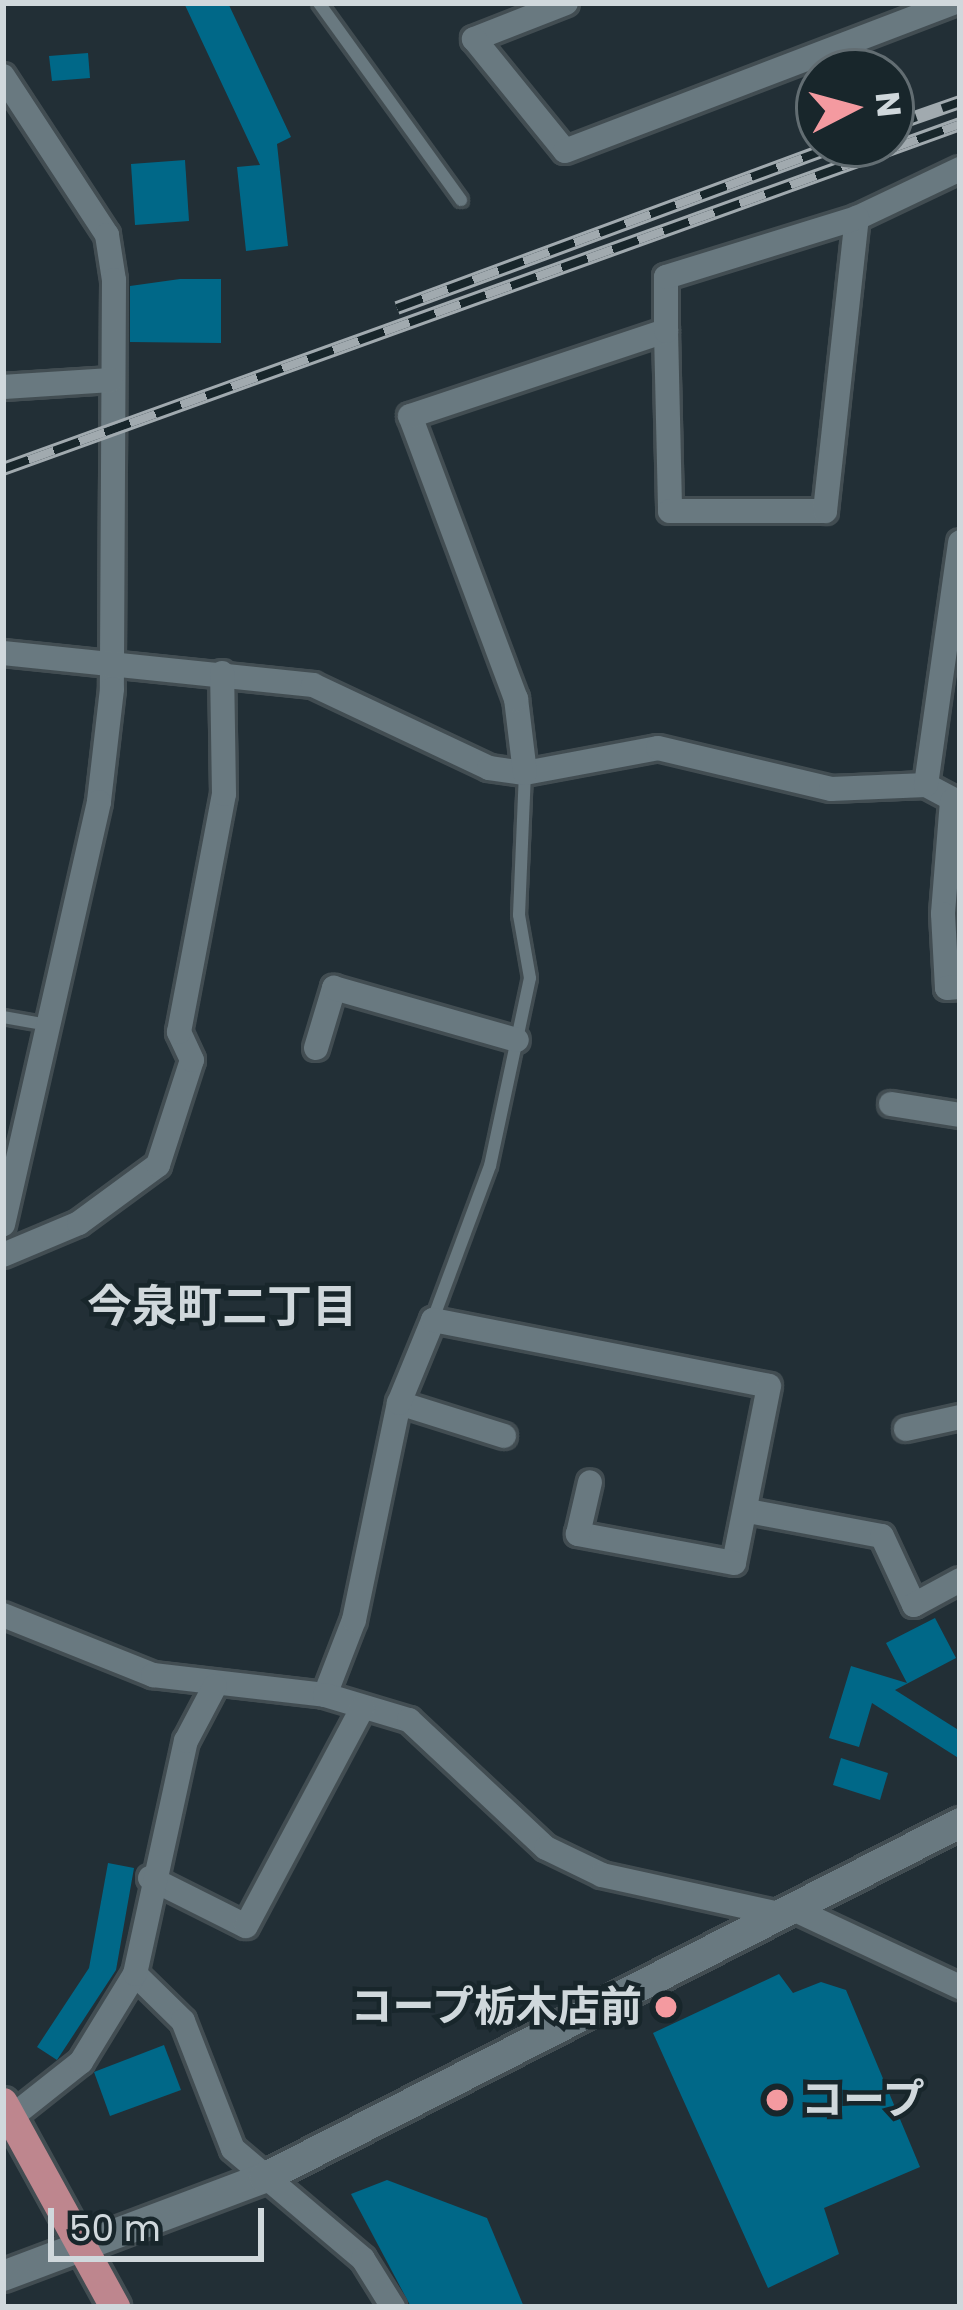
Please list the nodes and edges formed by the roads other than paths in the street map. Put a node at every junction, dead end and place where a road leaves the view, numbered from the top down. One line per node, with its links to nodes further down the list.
1 (319, 3): 6 (lane)
2 (566, 3): 3 (street)
3 (953, 3)
4 (3, 76): 9 (street)
5 (960, 169): 7 (street)
6 (461, 200)
7 (857, 218): 8 (street); 8 (street)
8 (666, 331): 15 (street)
9 (110, 380): 10 (street); 13 (street)
10 (3, 387)
11 (960, 542): 16 (street)
12 (3, 653): 13 (street)
13 (109, 656): 14 (street); 20 (street)
14 (222, 674): 15 (street); 26 (street)
15 (525, 773): 16 (street); 21 (lane)
16 (926, 785): 17 (street)
17 (956, 802): 18 (street)
18 (960, 987)
19 (3, 1017): 20 (lane)
20 (41, 1024): 25 (street)
21 (517, 1040): 22 (street); 27 (lane)
22 (316, 1048)
23 (890, 1103): 24 (street)
24 (960, 1115)
25 (3, 1224)
26 (3, 1255)
27 (433, 1320): 28 (street); 33 (street)
28 (399, 1402): 31 (street); 37 (street)
29 (960, 1418): 30 (street)
30 (906, 1429)
31 (504, 1436)
32 (590, 1482): 33 (street)
33 (748, 1511): 34 (street)
34 (960, 1580)
35 (3, 1615): 36 (street)
36 (215, 1686): 37 (street); 40 (street)
37 (325, 1695): 38 (street)
38 (363, 1707): 40 (street); 41 (street)
39 (960, 1823): 41 (street)
40 (150, 1878): 42 (street)
41 (784, 1911): 43 (street); 45 (street)
42 (134, 1974): 44 (street); 45 (street)
43 (960, 1987)
44 (6, 2111): 46 (main road)
45 (264, 2179): 46 (street); 49 (street)
46 (86, 2253): 47 (street); 48 (main road)
47 (3, 2276)
48 (115, 2307)
49 (394, 2307)

